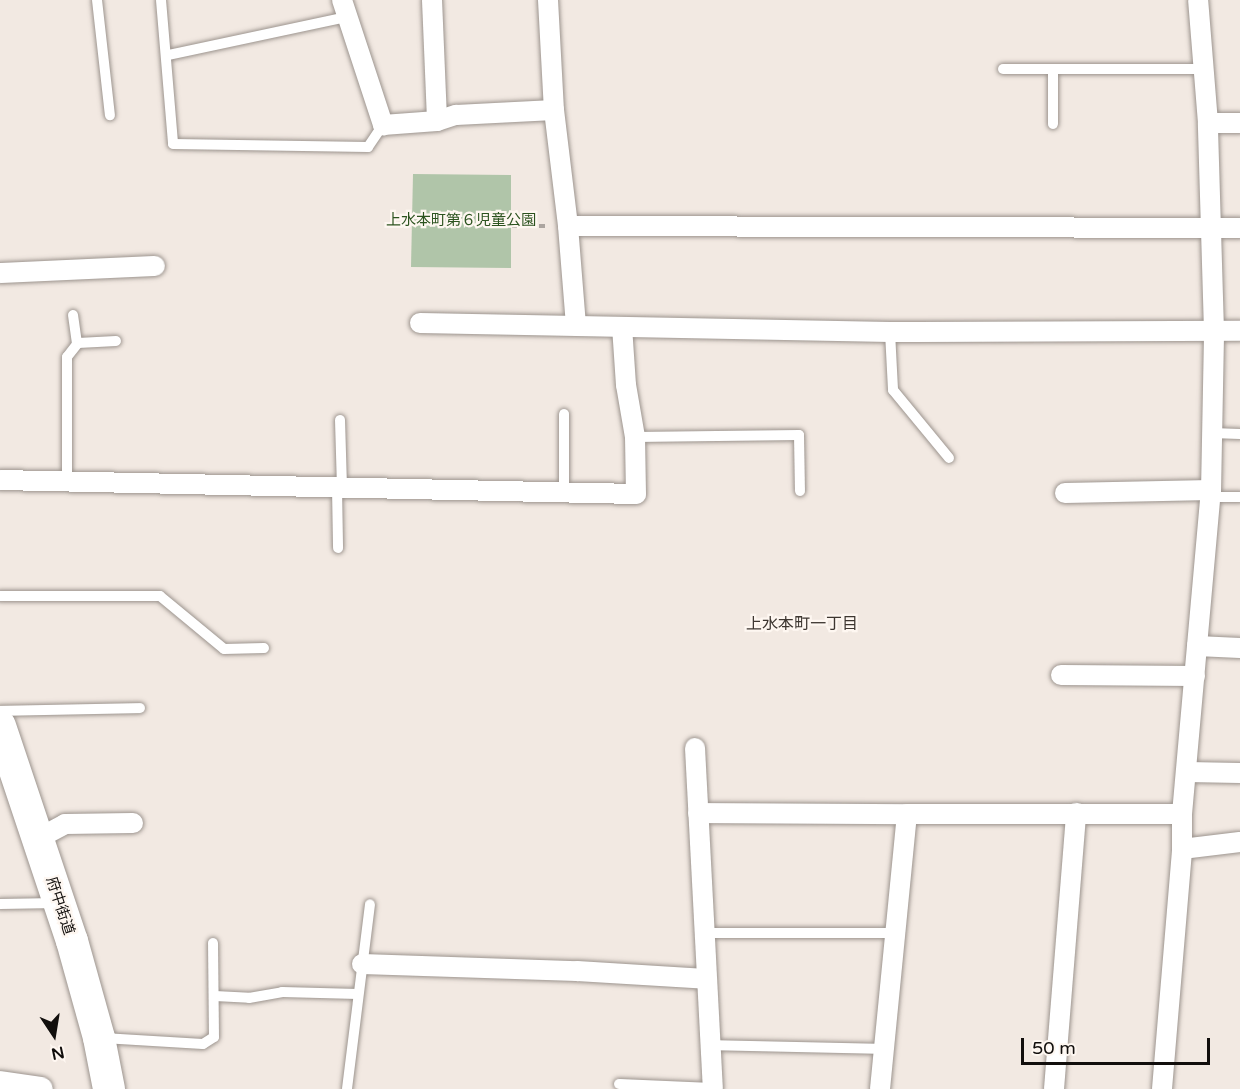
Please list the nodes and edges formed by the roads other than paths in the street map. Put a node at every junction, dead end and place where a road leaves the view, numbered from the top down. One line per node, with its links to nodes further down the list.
1 (97, 0): 12 (lane)
2 (161, 0): 7 (lane)
3 (432, 0): 13 (street)
4 (548, 0): 11 (street)
5 (1198, 0): 10 (street)
6 (344, 9): 7 (lane); 17 (street)
7 (168, 55): 17 (lane)
8 (1003, 69): 9 (lane)
9 (1053, 69): 10 (lane); 16 (lane)
10 (1204, 69): 14 (street)
11 (554, 111): 13 (street); 18 (street)
12 (110, 115)
13 (437, 121): 17 (street)
14 (1208, 123): 15 (street); 19 (street)
15 (1240, 123)
16 (1053, 124)
17 (383, 125)
18 (568, 226): 19 (street); 25 (street)
19 (1210, 228): 20 (street); 27 (street)
20 (1240, 228)
21 (155, 266): 22 (street)
22 (0, 273)
23 (74, 315): 31 (lane)
24 (420, 323): 25 (street)
25 (576, 326): 26 (street)
26 (622, 327): 29 (street); 36 (street)
27 (1215, 331): 28 (street); 29 (street); 34 (street)
28 (1240, 331)
29 (890, 332): 37 (lane)
30 (116, 342): 31 (lane)
31 (77, 343): 39 (lane)
32 (564, 414): 43 (lane)
33 (340, 420): 40 (lane)
34 (1212, 433): 35 (lane); 44 (street)
35 (1240, 434)
36 (635, 437): 41 (lane); 43 (street)
37 (949, 458)
38 (0, 480): 39 (street)
39 (67, 482): 40 (street)
40 (339, 488): 43 (street); 46 (lane)
41 (800, 491)
42 (1065, 492): 44 (street)
43 (564, 493)
44 (1210, 494): 45 (lane); 48 (street)
45 (1240, 497)
46 (338, 548)
47 (0, 596): 49 (lane)
48 (1197, 646): 50 (street); 52 (street)
49 (264, 648)
50 (1240, 648)
51 (1061, 675): 52 (street)
52 (1195, 676): 57 (street)
53 (140, 708): 54 (lane)
54 (0, 711)
55 (0, 726): 64 (main road, 府中街道)
56 (694, 748): 59 (street)
57 (1187, 772): 58 (street); 62 (street)
58 (1240, 773)
59 (698, 813): 61 (street); 70 (street)
60 (1076, 813): 61 (street); 62 (street); 87 (street)
61 (907, 814): 71 (street)
62 (1182, 814): 66 (street)
63 (133, 823): 64 (street)
64 (39, 838): 67 (main road, 府中街道)
65 (1240, 842): 66 (street)
66 (1182, 849): 88 (street)
67 (59, 903): 68 (lane); 77 (main road, 府中街道)
68 (0, 904)
69 (370, 904): 73 (lane)
70 (704, 933): 71 (lane); 74 (street)
71 (893, 933): 79 (street)
72 (213, 943): 76 (lane)
73 (362, 964): 74 (street); 75 (lane)
74 (706, 980): 78 (street)
75 (358, 994): 76 (lane); 84 (lane)
76 (215, 996): 77 (lane)
77 (99, 1038): 83 (main road, 府中街道)
78 (710, 1045): 79 (lane); 85 (street)
79 (883, 1049): 86 (street)
80 (0, 1083): 82 (street)
81 (619, 1084): 85 (lane)
82 (41, 1089)
83 (110, 1089)
84 (347, 1089)
85 (713, 1089)
86 (880, 1089)
87 (1054, 1089)
88 (1162, 1089)

